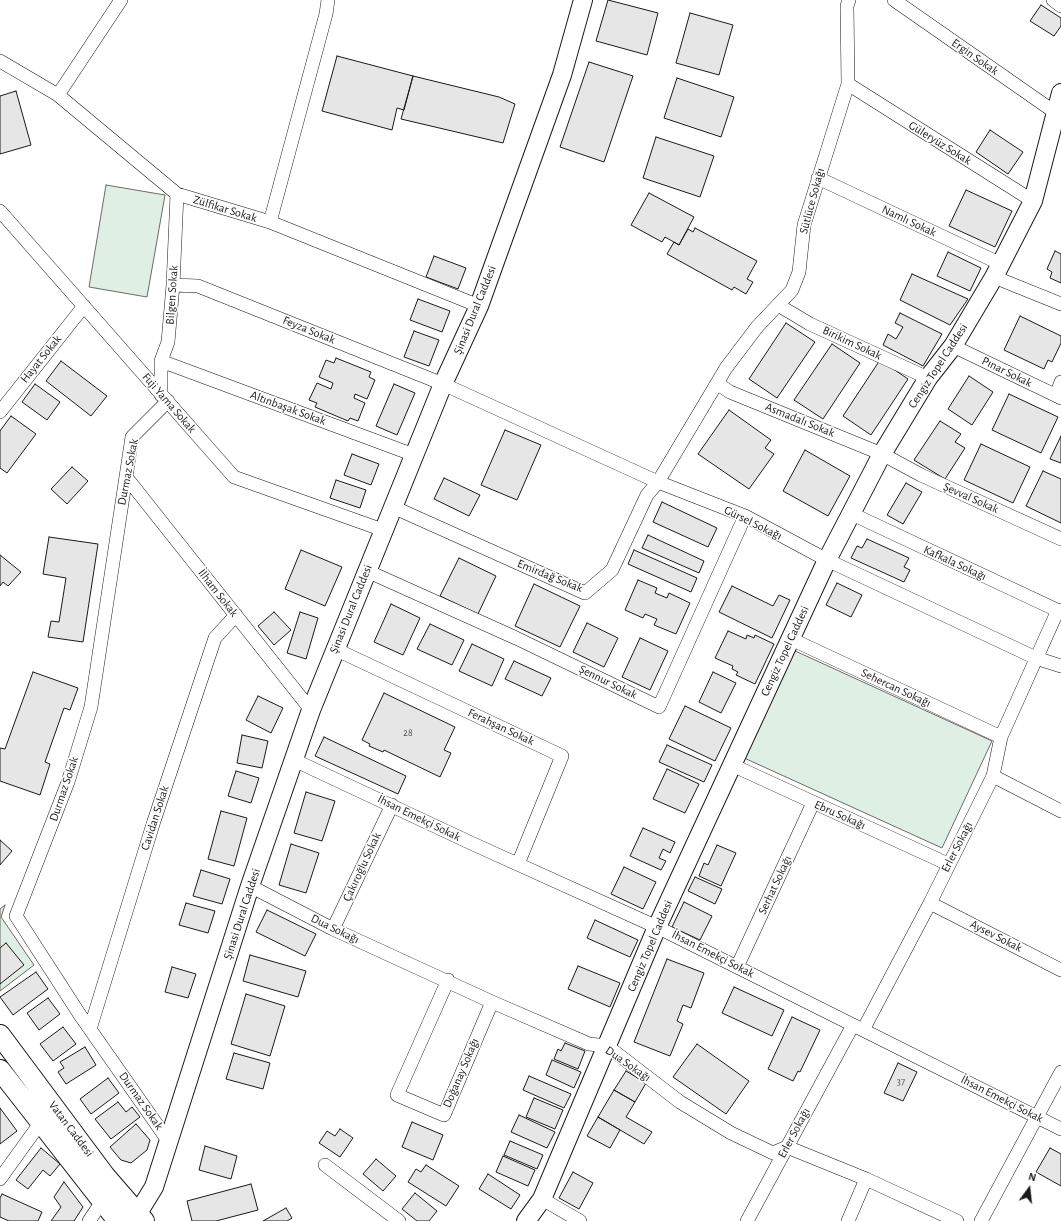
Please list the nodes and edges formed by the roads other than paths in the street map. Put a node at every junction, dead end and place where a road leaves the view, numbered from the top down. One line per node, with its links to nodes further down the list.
1 (121, 0): 11 (street)
2 (328, 0): 17 (street)
3 (583, 0): 23 (street, Şinasi Dural Caddesi)
4 (849, 0): 9 (street, Sütlüce Sokağı)
5 (894, 0): 12 (street, Ergin Sokak)
6 (1053, 0): 7 (street)
7 (1061, 6)
8 (0, 61): 11 (street, Zülfikar Sokak)
9 (848, 84): 13 (street, Sütlüce Sokağı); 15 (street, Güleryüz Sokak)
10 (1061, 93): 12 (street, Cengiz Topel Caddesi)
11 (58, 95): 14 (street, Zülfikar Sokak)
12 (1056, 113): 15 (street, Cengiz Topel Caddesi)
13 (818, 178): 18 (street, Namlı Sokak); 21 (street, Sütlüce Sokağı)
14 (177, 194): 17 (street, Zülfikar Sokak); 19 (street, Bilgen Sokak)
15 (1033, 201): 18 (street, Cengiz Topel Caddesi)
16 (0, 211): 22 (street, Fuji Yama Sokak)
17 (270, 222): 23 (street, Zülfikar Sokak)
18 (997, 271): 20 (street, Namlı Sokak); 24 (street, Cengiz Topel Caddesi)
19 (173, 285): 25 (street, Bilgen Sokak); 28 (street, Feyza Sokak)
20 (1061, 304)
21 (778, 305): 26 (street, Birikim Sokak); 29 (street, Sütlüce Sokağı)
22 (84, 306): 30 (street, Hayat Sokak); 32 (street, Fuji Yama Sokak)
23 (479, 306): 28 (street, Şinasi Dural Caddesi)
24 (953, 346): 26 (street, Cengiz Topel Caddesi); 31 (street, Pınar Sokak)
25 (161, 361): 32 (street, Bilgen Sokak); 34 (street, Altınbaşak Sokak)
26 (928, 378): 35 (street, Cengiz Topel Caddesi)
27 (1061, 382): 31 (street)
28 (443, 384): 34 (street, Şinasi Dural Caddesi); 37 (street, Gürsel Sokağı)
29 (718, 384): 35 (street, Asmadalı Sokak); 37 (street, Sütlüce Sokağı)
30 (5, 396): 33 (street, Hayat Sokak)
31 (1058, 397)
32 (164, 398): 36 (street, Durmaz Sokak); 41 (street, Fuji Yama Sokak)
33 (0, 412)
34 (414, 454): 38 (street, Şinasi Dural Caddesi)
35 (882, 454): 39 (street, Cengiz Topel Caddesi); 42 (street, Şevval Sokak)
36 (126, 477): 46 (street, İlham Sokak); 70 (street, Durmaz Sokak)
37 (658, 482): 38 (street, Emirdağ Sokak); 40 (street, Gürsel Sokağı)
38 (393, 507): 41 (street, Şinasi Dural Caddesi)
39 (850, 513): 43 (street, Cengiz Topel Caddesi); 45 (street, Kafkala Sokağı)
40 (745, 516): 43 (street, Gürsel Sokağı); 44 (street, Şennur Sokak)
41 (383, 530): 44 (street, Şinasi Dural Caddesi)
42 (1061, 538)
43 (827, 560): 47 (street, Cengiz Topel Caddesi); 49 (street, Gürsel Sokağı)
44 (367, 570): 48 (street, Şinasi Dural Caddesi)
45 (1059, 611): 49 (street, Erler Sokağı)
46 (236, 615): 51 (street, İlham Sokak); 70 (street, Cavidan Sokak)
47 (790, 639): 52 (street, Sehercan Sokağı); 54 (street, Cengiz Topel Caddesi)
48 (335, 649): 51 (street, Şinasi Dural Caddesi); 59 (street, Ferahşan Sokak)
49 (1036, 658): 50 (street, Gürsel Sokağı); 52 (street, Erler Sokağı)
50 (1061, 666)
51 (310, 710): 53 (street, Şinasi Dural Caddesi)
52 (1001, 737): 55 (street, Erler Sokağı)
53 (294, 760): 57 (street, İhsan Emekçi Sokak); 61 (street, Şinasi Dural Caddesi)
54 (732, 766): 56 (street, Ebru Sokağı); 63 (street, Cengiz Topel Caddesi)
55 (993, 776): 58 (street); 60 (street, Erler Sokağı)
56 (813, 803): 60 (street, Ebru Sokağı); 65 (street, Serhat Sokağı)
57 (392, 805): 59 (street, İhsan Emekçi Sokak); 64 (street, Çakıroğlu Sokak)
58 (1061, 811)
59 (518, 864): 63 (street, İhsan Emekçi Sokak)
60 (948, 864): 62 (street, Erler Sokağı)
61 (250, 886): 64 (street, Dua Sokağı); 78 (street, Şinasi Dural Caddesi)
62 (930, 903): 66 (street, Aysev Sokak); 69 (street, Erler Sokağı)
63 (657, 927): 65 (street, İhsan Emekçi Sokak); 72 (street, Cengiz Topel Caddesi)
64 (333, 929): 67 (street, Dua Sokağı)
65 (737, 967): 69 (street, İhsan Emekçi Sokak)
66 (1061, 970)
67 (448, 980): 68 (street, Dua Sokağı); 68 (street, Doğanay Sokağı)
68 (492, 1002): 72 (street, Dua Sokağı)
69 (858, 1027): 75 (street, İhsan Emekçi Sokak); 79 (street, Erler Sokağı)
70 (90, 1029): 78 (street, Durmaz Sokak)
71 (0, 1035): 85 (main road, Vatan Caddesi)
72 (607, 1046): 79 (street, Dua Sokağı); 84 (street, Cengiz Topel Caddesi)
73 (0, 1070): 76 (main road, Vatan Caddesi)
74 (1061, 1072): 75 (street)
75 (1037, 1116): 77 (street, İhsan Emekçi Sokak); 94 (street)
76 (41, 1122): 82 (street); 83 (main road, Vatan Caddesi)
77 (1061, 1130)
78 (169, 1142): 85 (street, Şinasi Dural Caddesi)
79 (787, 1147): 81 (street, Dua Sokağı); 91 (street, Erler Sokağı)
80 (325, 1164): 88 (street)
81 (866, 1178): 92 (street); 93 (street, Dua Sokağı)
82 (0, 1179)
83 (104, 1200): 86 (street); 87 (main road, Vatan Caddesi)
84 (542, 1200): 89 (street, Cengiz Topel Caddesi); 90 (street)
85 (137, 1218)
86 (89, 1221)
87 (118, 1221)
88 (399, 1221)
89 (526, 1221)
90 (580, 1221)
91 (747, 1221)
92 (848, 1221)
93 (957, 1221)
94 (981, 1221)

